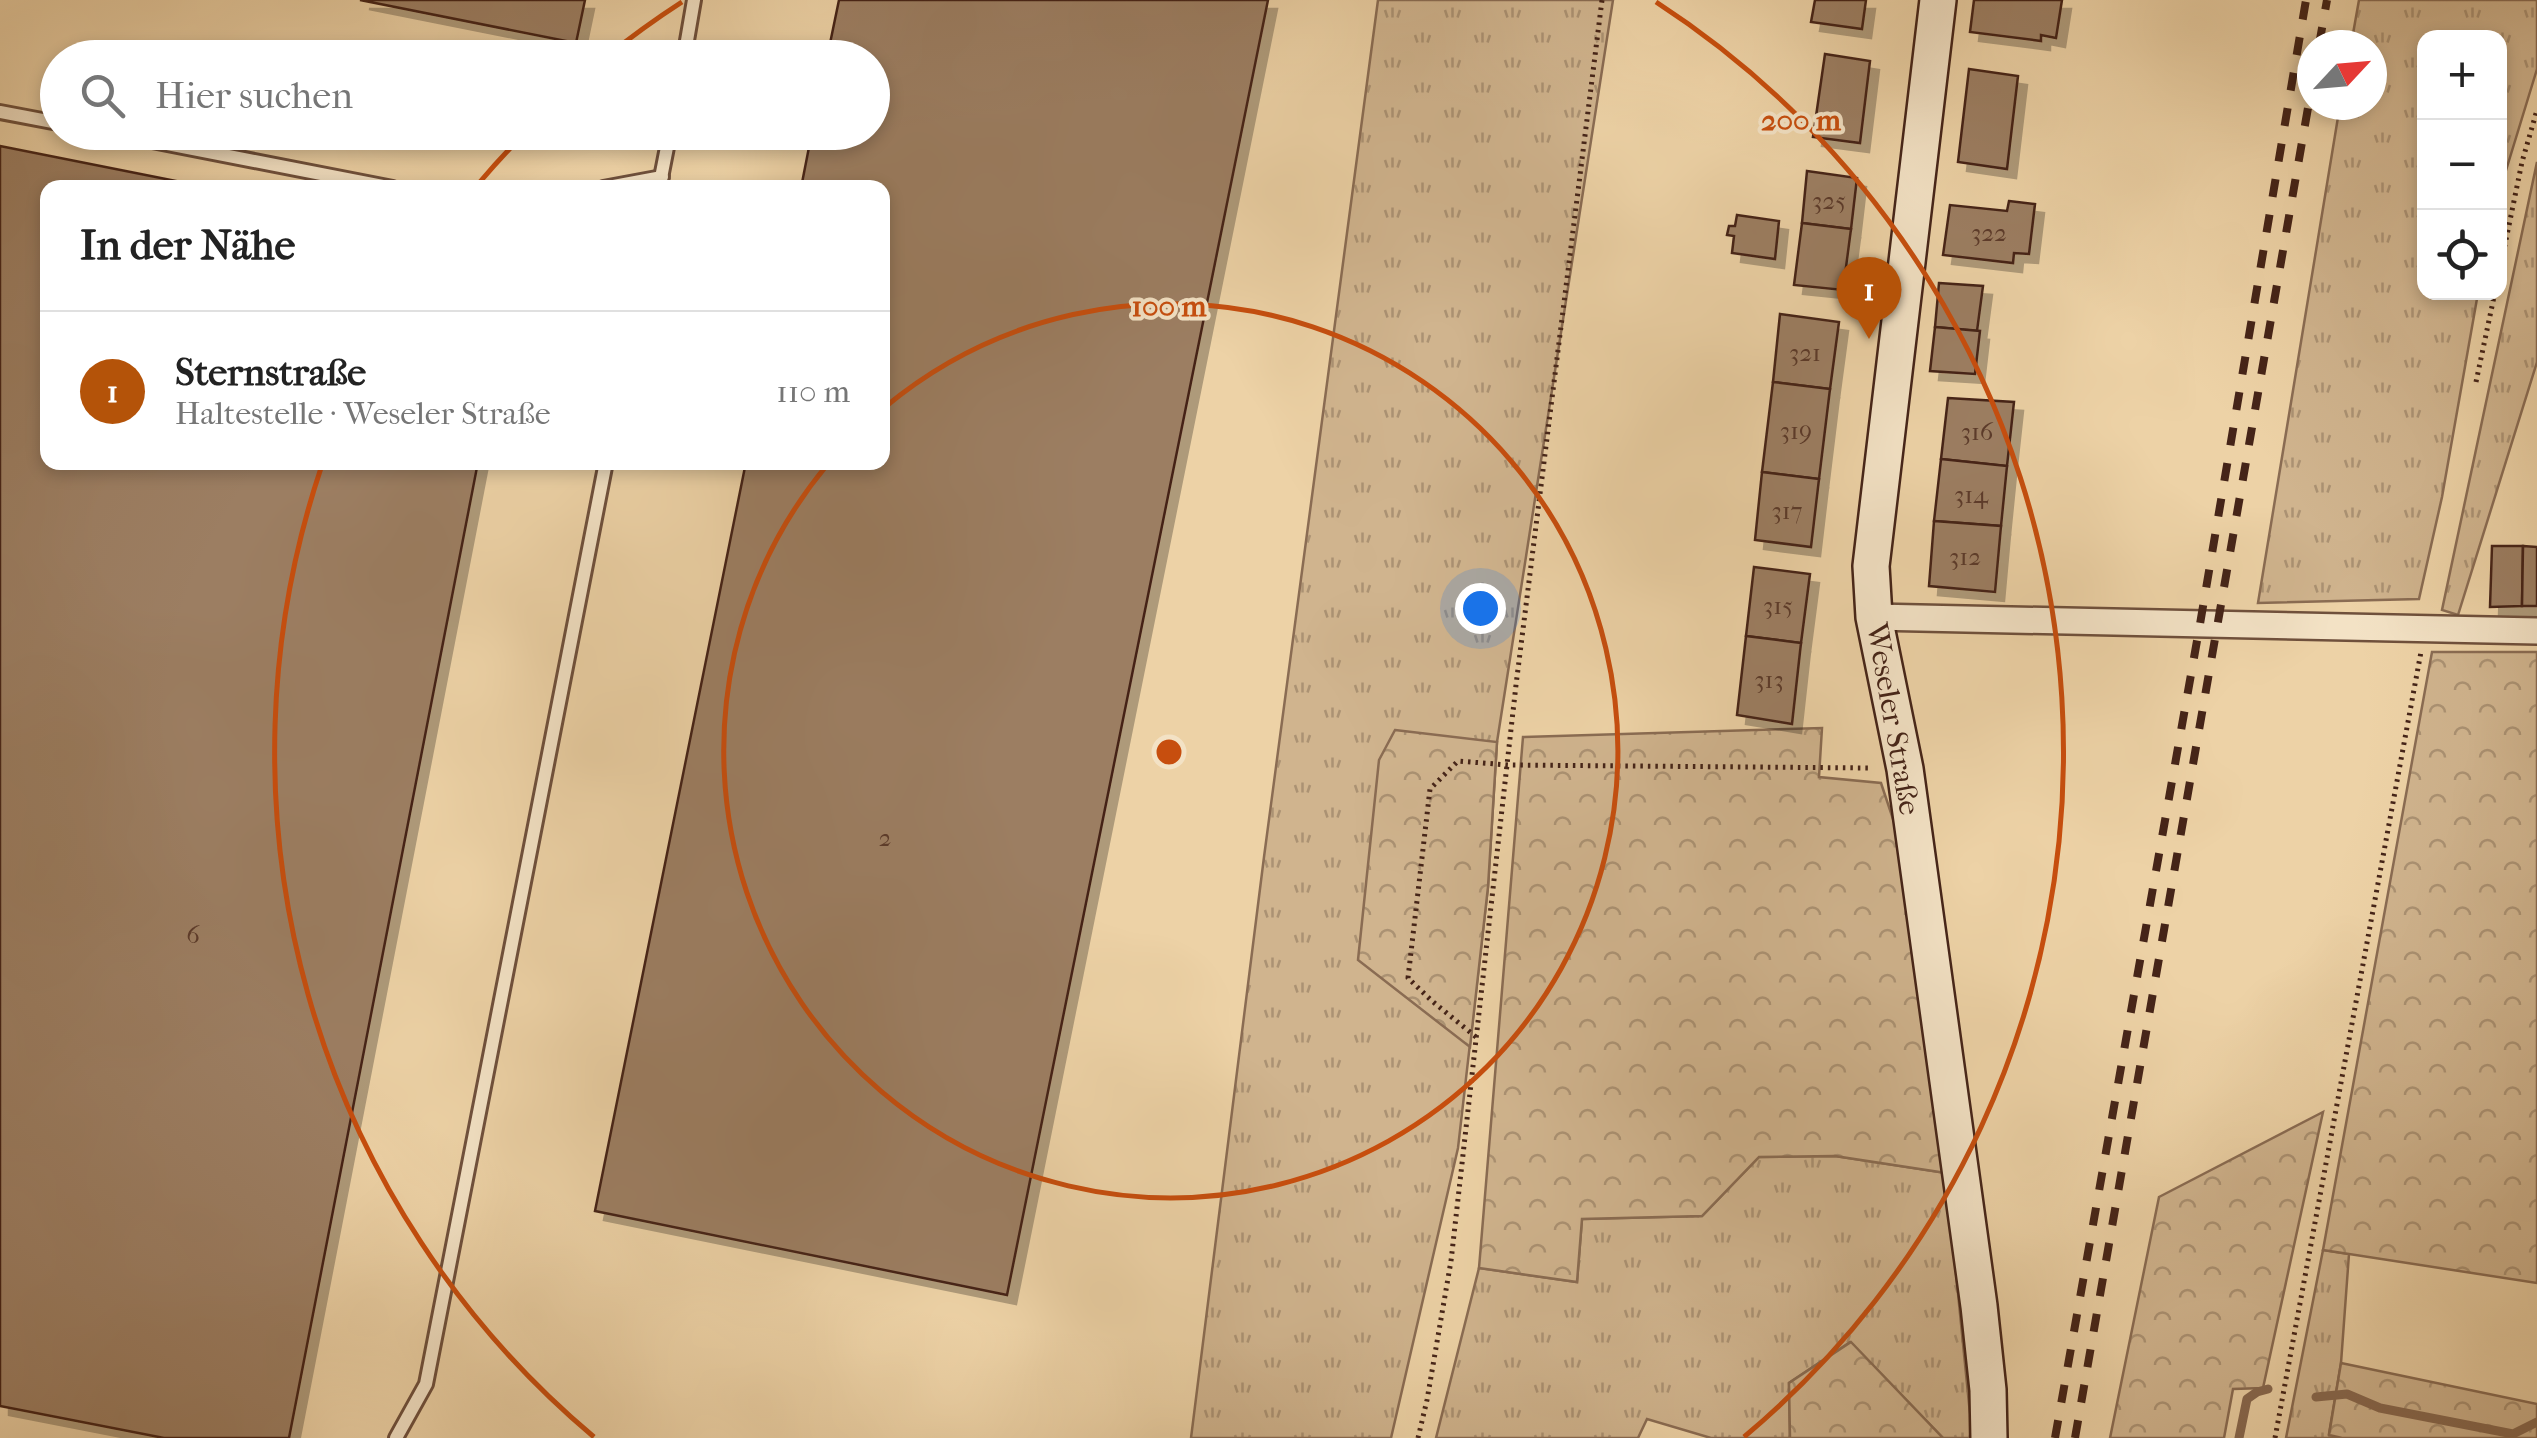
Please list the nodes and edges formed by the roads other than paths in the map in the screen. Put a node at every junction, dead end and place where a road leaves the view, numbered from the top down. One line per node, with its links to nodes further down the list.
1 (694, 0): 3 (lane)
2 (1938, 0): 11 (main road, Weseler Straße)
3 (687, 40)
4 (0, 112): 5 (lane)
5 (40, 120)
6 (198, 150): 8 (lane)
7 (667, 150): 9 (lane)
8 (351, 180)
9 (661, 180)
10 (604, 470): 13 (lane)
11 (1874, 618): 12 (street); 14 (main road, Weseler Straße)
12 (2537, 632)
13 (396, 1438)
14 (1990, 1438)

